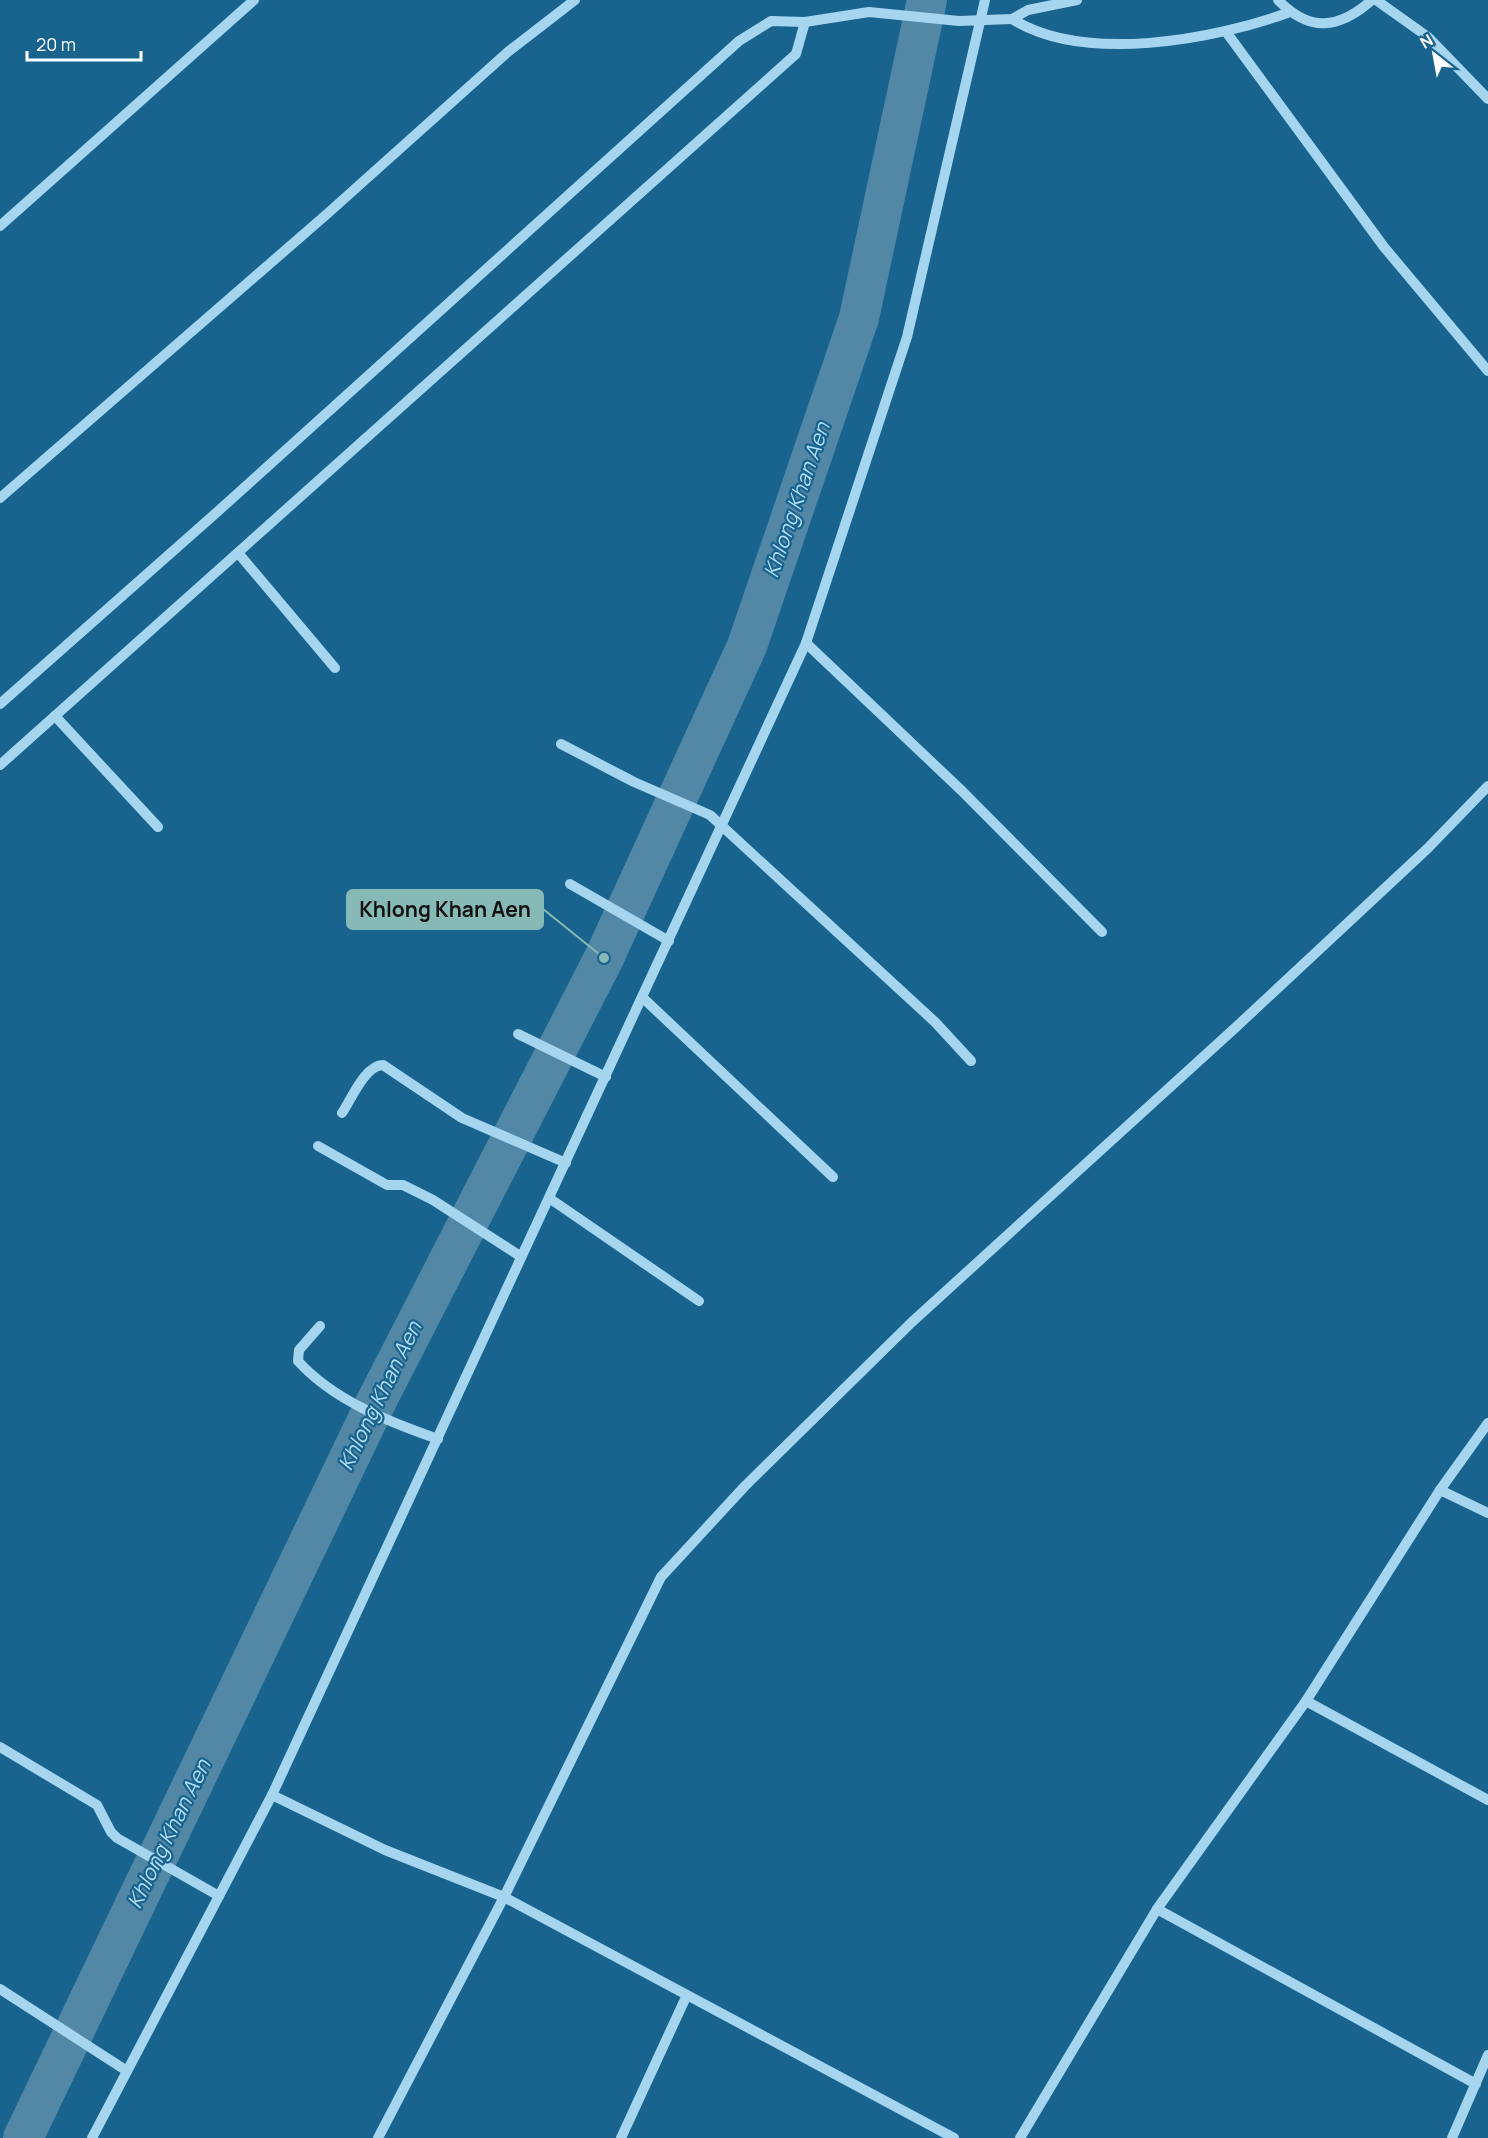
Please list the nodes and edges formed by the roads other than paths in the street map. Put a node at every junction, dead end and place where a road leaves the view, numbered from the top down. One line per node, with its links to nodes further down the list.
1 (254, 0): 14 (street)
2 (575, 0): 16 (street)
3 (985, 0): 10 (street)
4 (1077, 0): 9 (street)
5 (1278, 0): 8 (street)
6 (1372, 0): 8 (street)
7 (1376, 0): 13 (street)
8 (1290, 12): 12 (street)
9 (1012, 19): 10 (street); 12 (street)
10 (981, 21): 11 (street); 18 (street)
11 (805, 22): 17 (street); 20 (street)
12 (1227, 33): 15 (street)
13 (1488, 99)
14 (0, 226)
15 (1488, 371)
16 (0, 498)
17 (239, 554): 19 (street); 21 (street)
18 (806, 643): 25 (street); 28 (street)
19 (335, 668)
20 (0, 704)
21 (55, 716): 23 (street); 26 (street)
22 (561, 744): 25 (street)
23 (0, 765)
24 (1488, 786): 51 (street)
25 (722, 825): 29 (street); 32 (street)
26 (158, 827)
27 (570, 884): 29 (street)
28 (1102, 932)
29 (669, 941): 30 (street)
30 (643, 998): 33 (street); 37 (street)
31 (518, 1034): 33 (street)
32 (970, 1061)
33 (606, 1077): 36 (street)
34 (342, 1113): 36 (street)
35 (318, 1146): 39 (street)
36 (566, 1163): 38 (street)
37 (833, 1177)
38 (549, 1198): 39 (street); 40 (street)
39 (520, 1256): 43 (street)
40 (699, 1301)
41 (320, 1326): 43 (street)
42 (1488, 1424): 44 (street)
43 (438, 1438): 48 (street)
44 (1440, 1490): 45 (street); 46 (street)
45 (1488, 1513)
46 (1306, 1701): 49 (street); 52 (street)
47 (0, 1747): 50 (street)
48 (272, 1795): 50 (street); 51 (street)
49 (1488, 1800)
50 (219, 1896): 56 (street)
51 (504, 1897): 54 (street); 59 (street)
52 (1157, 1909): 57 (street); 62 (street)
53 (0, 1989): 56 (street)
54 (686, 1997): 60 (street); 61 (street)
55 (1488, 2055): 57 (street)
56 (127, 2071): 58 (street)
57 (1476, 2084): 63 (street)
58 (92, 2138)
59 (378, 2138)
60 (621, 2138)
61 (954, 2138)
62 (1020, 2138)
63 (1452, 2138)

